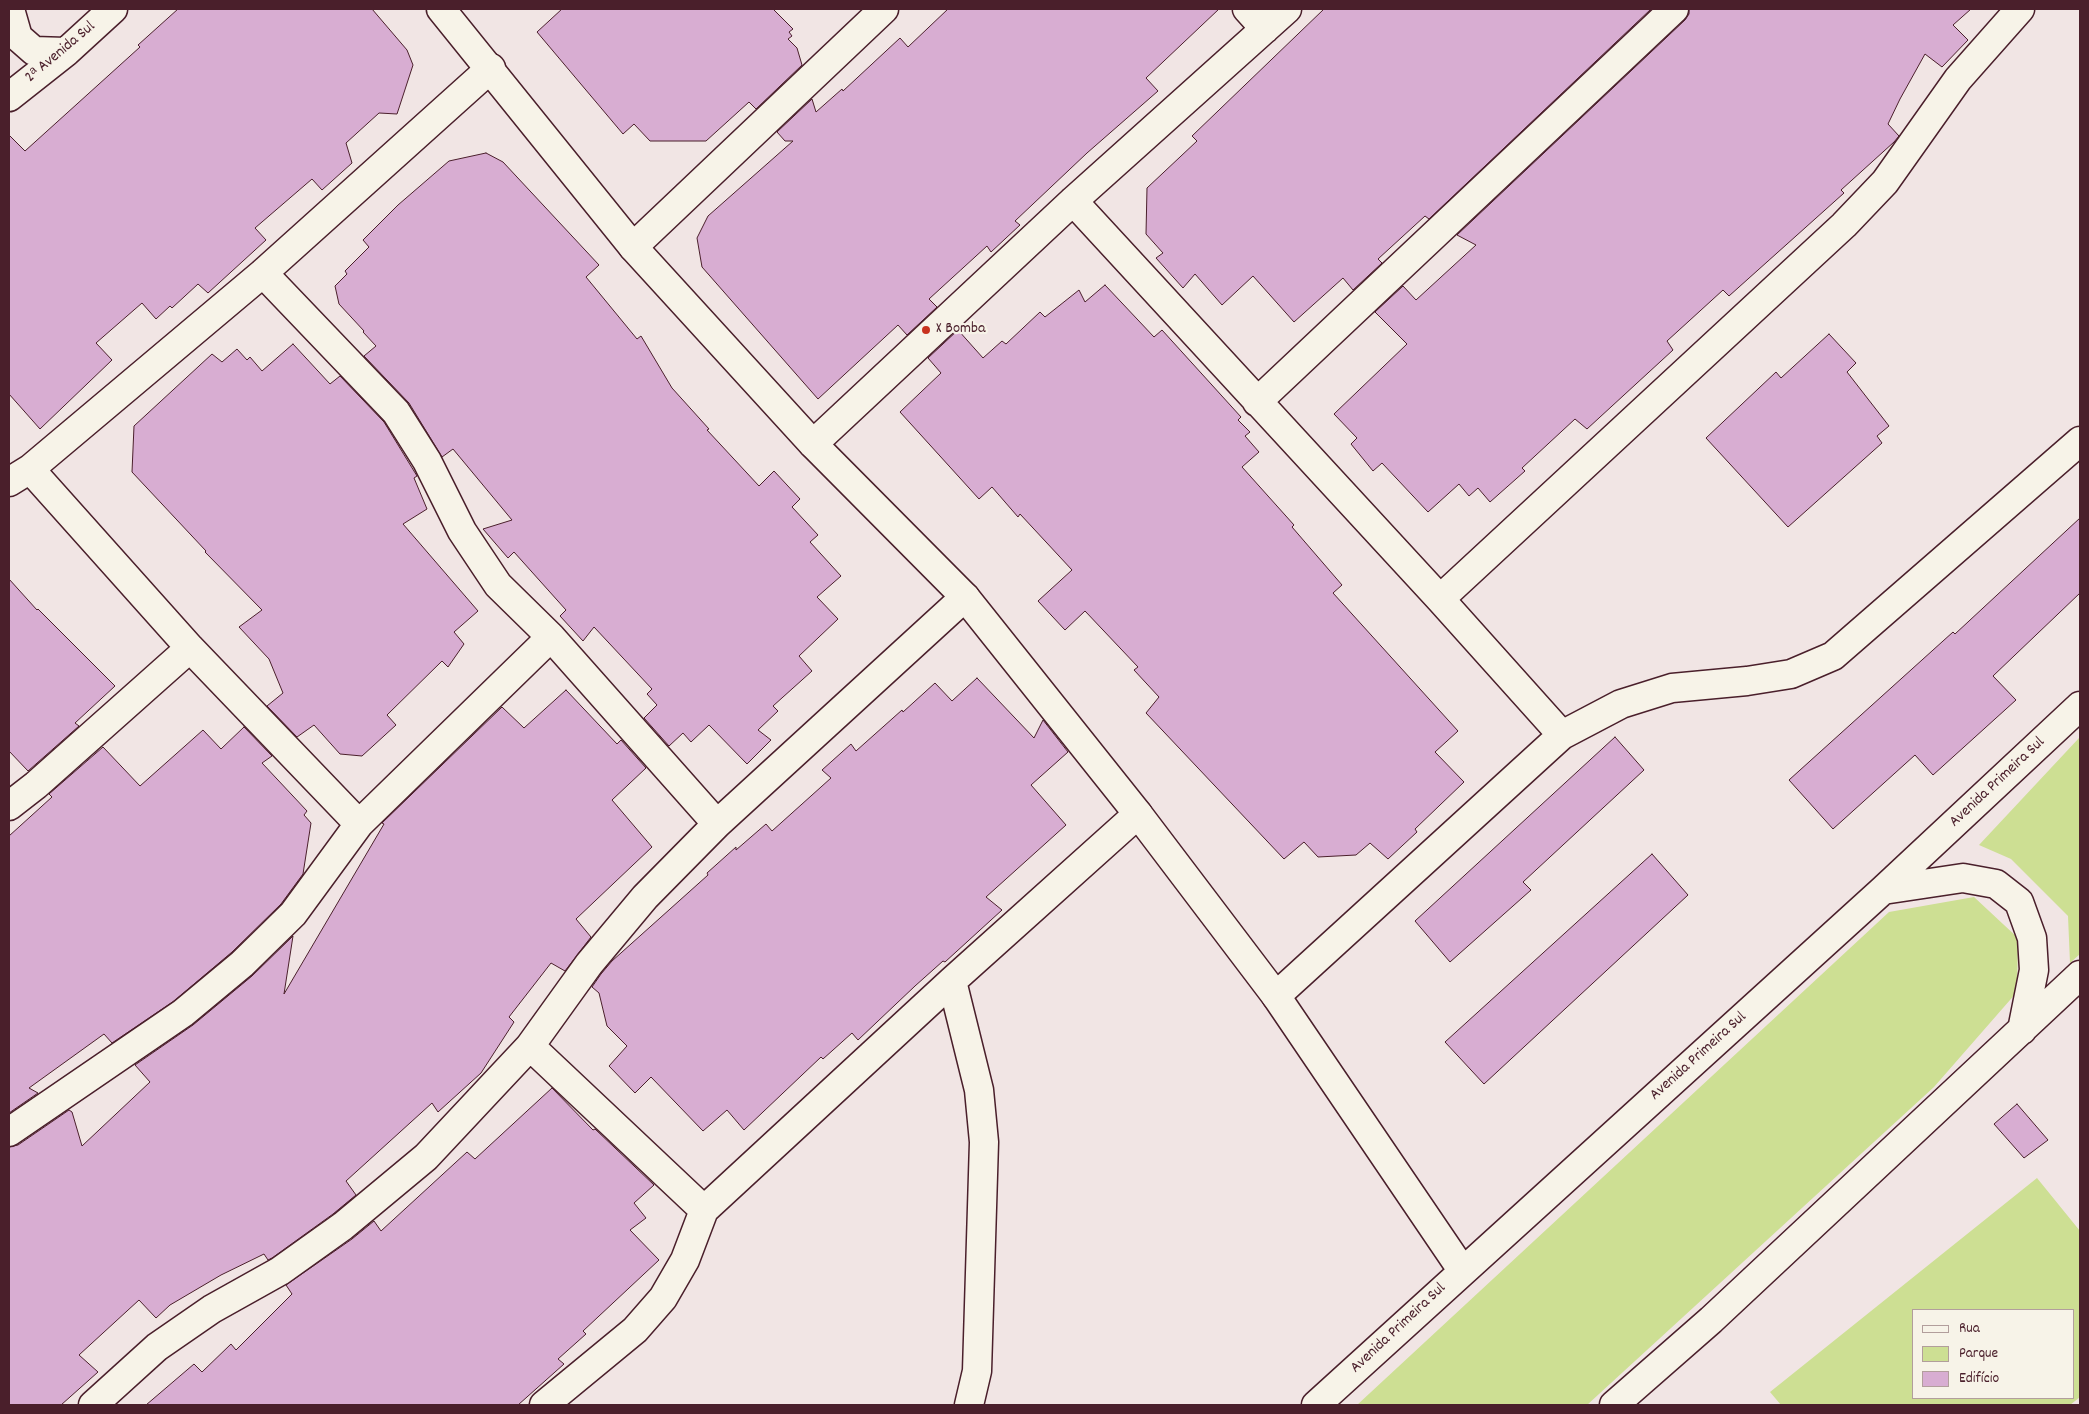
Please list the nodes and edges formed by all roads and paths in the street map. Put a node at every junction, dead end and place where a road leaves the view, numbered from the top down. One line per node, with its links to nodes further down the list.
1 (10, 9): 10 (street)
2 (114, 9): 10 (street, 2ᵃ Avenida Sul)
3 (442, 9): 11 (street)
4 (882, 9): 14 (street)
5 (1247, 9): 9 (street)
6 (1288, 9): 9 (street)
7 (1674, 9): 16 (street)
8 (2020, 9): 21 (street)
9 (1265, 29): 13 (street)
10 (66, 52): 12 (street, 2ᵃ Avenida Sul)
11 (491, 68): 14 (street); 15 (street)
12 (9, 97)
13 (1073, 201): 16 (street); 18 (street)
14 (633, 246): 18 (street)
15 (263, 274): 19 (street); 22 (street)
16 (1257, 402): 21 (street)
17 (2080, 441): 25 (street)
18 (813, 444): 20 (street)
19 (19, 475): 23 (street)
20 (965, 597): 27 (street); 29 (street)
21 (1440, 599): 25 (street)
22 (551, 637): 28 (street); 29 (street)
23 (190, 648): 26 (street); 28 (street)
24 (2080, 706): 30 (street, Avenida Primeira Sul)
25 (1562, 735): 33 (street)
26 (9, 806)
27 (1138, 814): 32 (street); 33 (street)
28 (359, 824): 36 (street)
29 (717, 824): 35 (street)
30 (1883, 890): 34 (street); 38 (street, Avenida Primeira Sul)
31 (2080, 975): 34 (street)
32 (952, 981): 37 (street); 41 (street)
33 (1276, 996): 38 (street)
34 (2022, 1030): 43 (street)
35 (530, 1046): 37 (street); 39 (street)
36 (9, 1132)
37 (704, 1210): 40 (street)
38 (1462, 1270): 42 (street, Avenida Primeira Sul)
39 (93, 1405)
40 (544, 1405)
41 (969, 1405)
42 (1316, 1405)
43 (1614, 1405)

